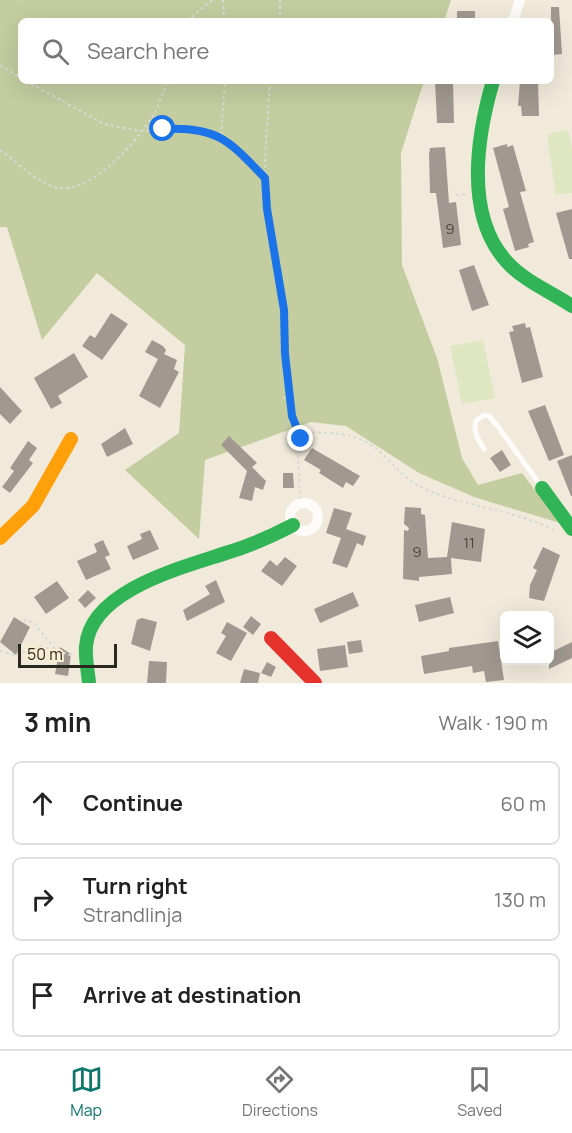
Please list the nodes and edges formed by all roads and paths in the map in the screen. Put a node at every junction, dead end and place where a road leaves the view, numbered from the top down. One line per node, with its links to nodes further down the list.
1 (212, 0): 5 (path)
2 (223, 0): 6 (path)
3 (280, 0): 7 (path)
4 (520, 0): 8 (street)
5 (191, 18)
6 (224, 18)
7 (280, 18)
8 (514, 18)
9 (0, 65): 10 (path)
10 (18, 76)
11 (31, 84): 18 (path)
12 (167, 84): 16 (path)
13 (225, 84): 19 (path)
14 (270, 84): 21 (path)
15 (492, 84): 22 (street)
16 (155, 113): 17 (path); 18 (path)
17 (163, 129): 18 (path); 19 (path)
18 (140, 131): 20 (path)
19 (221, 135): 21 (path)
20 (0, 150)
21 (265, 178): 24 (path)
22 (572, 306)
23 (283, 397): 24 (path)
24 (291, 402): 25 (path)
25 (292, 416): 26 (path); 29 (path)
26 (300, 432): 29 (path); 33 (path)
27 (71, 439): 34 (street)
28 (484, 449): 30 (lane)
29 (298, 450): 31 (path)
30 (542, 488): 33 (street)
31 (300, 504): 32 (street); 32 (street)
32 (293, 525): 37 (street)
33 (565, 531)
34 (0, 538)
35 (24, 622): 38 (path)
36 (271, 638): 41 (street)
37 (87, 647): 38 (path); 40 (street)
38 (56, 650): 39 (path)
39 (0, 651)
40 (89, 683)
41 (315, 683)

